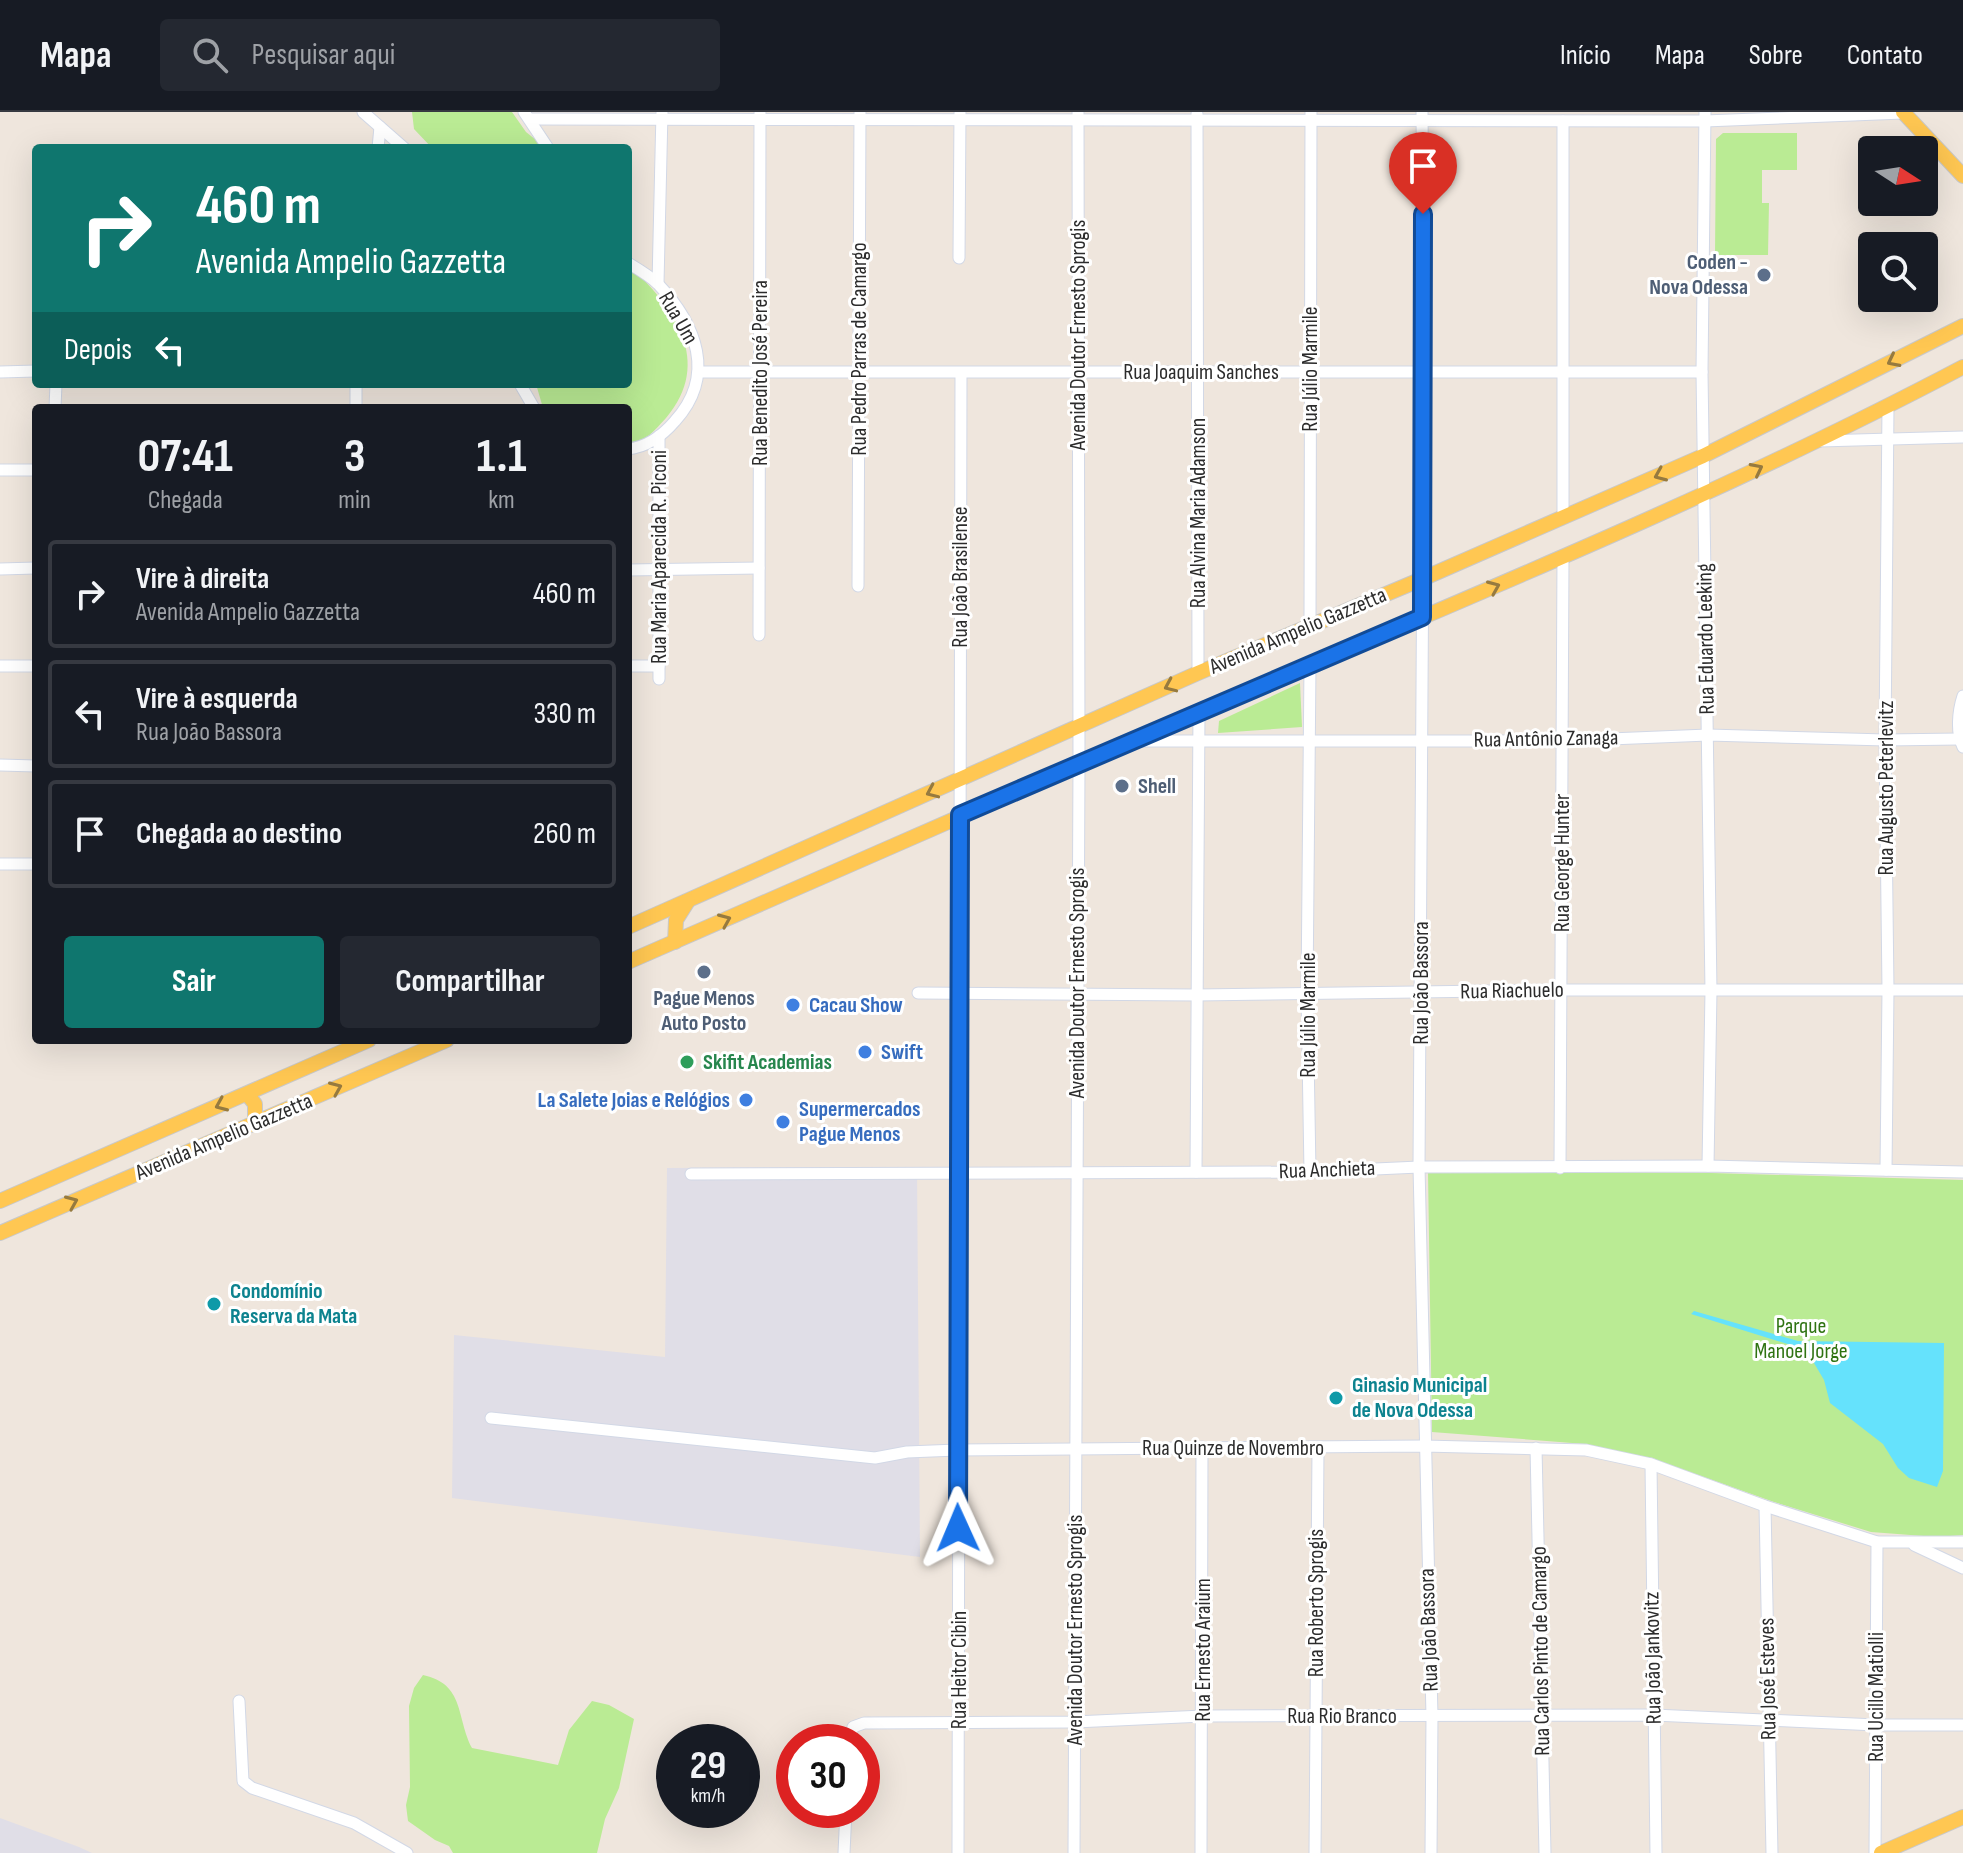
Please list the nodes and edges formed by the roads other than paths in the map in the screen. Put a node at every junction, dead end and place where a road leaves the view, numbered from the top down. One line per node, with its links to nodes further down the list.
1 (363, 112): 15 (street)
2 (1903, 112): 13 (street); 19 (main road)
3 (527, 115): 5 (street); 18 (street)
4 (760, 115): 6 (street); 7 (street); 36 (street, Rua Benedito José Pereira)
5 (568, 116): 6 (street)
6 (662, 116): 22 (street)
7 (860, 116): 8 (street); 32 (street, Rua Pedro Parras de Camargo)
8 (960, 116): 12 (street); 20 (street)
9 (1197, 116): 10 (street); 12 (street); 34 (street, Rua Alvina Maria Adamson)
10 (1311, 116): 11 (street); 26 (street, Rua Júlio Marmile)
11 (1422, 116): 14 (street); 35 (street, Rua João Bassora)
12 (1078, 117): 29 (street, Avenida Doutor Ernesto Sprogis)
13 (1705, 117): 14 (street); 31 (street, Rua Eduardo Leeking)
14 (1563, 121): 30 (street)
15 (380, 127): 16 (street); 17 (street)
16 (378, 144)
17 (399, 144)
18 (545, 144)
19 (1963, 176)
20 (959, 258)
21 (632, 266): 22 (street, Rua Um)
22 (658, 283): 28 (street, Rua Um)
23 (1963, 326): 43 (main road, Avenida Ampelio Gazzetta, one-way to 43)
24 (1963, 367): 37 (main road, Avenida Ampelio Gazzetta)
25 (32, 371): 27 (street)
26 (1310, 371): 34 (street, Rua Joaquim Sanches); 35 (street, Rua Joaquim Sanches); 57 (street, Rua Júlio Marmile)
27 (0, 372)
28 (700, 372): 36 (street, Rua Joaquim Sanches); 38 (street, Rua Um)
29 (1078, 372): 33 (street, Rua Joaquim Sanches); 34 (street, Rua Joaquim Sanches); 68 (street, Avenida Doutor Ernesto Sprogis)
30 (1563, 372): 31 (street, Rua Joaquim Sanches); 35 (street, Rua Joaquim Sanches); 47 (street)
31 (1702, 372): 43 (street, Rua Eduardo Leeking)
32 (860, 373): 33 (street, Rua Joaquim Sanches); 36 (street, Rua Joaquim Sanches); 55 (street, Rua Pedro Parras de Camargo)
33 (961, 373): 80 (street, Rua João Brasilense)
34 (1198, 373): 64 (street, Rua Alvina Maria Adamson)
35 (1424, 373): 54 (street, Rua João Bassora)
36 (760, 374): 50 (street, Rua Benedito José Pereira)
37 (1888, 407): 40 (street, Rua Augusto Peterlevitz); 41 (main road, Avenida Ampelio Gazzetta)
38 (659, 436): 42 (street, Rua Um); 53 (street, Rua Maria Aparecida R. Piconi)
39 (1963, 437): 40 (street)
40 (1888, 439): 41 (street); 71 (street, Rua Augusto Peterlevitz)
41 (1812, 442): 46 (main road, Avenida Ampelio Gazzetta, one-way to 41)
42 (632, 448)
43 (1703, 456): 46 (street, Rua Eduardo Leeking); 47 (main road, Avenida Ampelio Gazzetta, one-way to 47)
44 (0, 470): 45 (street)
45 (32, 470)
46 (1704, 496): 48 (main road, Avenida Ampelio Gazzetta); 69 (street, Rua Eduardo Leeking)
47 (1563, 517): 54 (main road, Avenida Ampelio Gazzetta)
48 (1563, 557): 56 (main road, Avenida Ampelio Gazzetta, one-way to 48); 75 (street, Rua George Hunter)
49 (32, 568): 51 (street)
50 (759, 568): 53 (street); 58 (street, Rua Benedito José Pereira)
51 (0, 569)
52 (632, 570): 53 (street)
53 (661, 571): 63 (street, Rua Maria Aparecida R. Piconi)
54 (1422, 579): 56 (street, Rua João Bassora); 57 (main road, Avenida Ampelio Gazzetta)
55 (858, 586)
56 (1422, 617): 59 (main road, Avenida Ampelio Gazzetta); 70 (street, Rua João Bassora)
57 (1310, 625): 64 (main road, Avenida Ampelio Gazzetta)
58 (759, 635)
59 (1310, 665): 67 (main road, Avenida Ampelio Gazzetta); 74 (street, Rua Júlio Marmile)
60 (0, 666): 61 (street)
61 (32, 666)
62 (632, 666): 63 (street)
63 (659, 666): 65 (street, Rua Maria Aparecida R. Piconi)
64 (1198, 673): 68 (main road, Avenida Ampelio Gazzetta, one-way to 68)
65 (659, 679)
66 (1961, 701): 76 (street)
67 (1199, 713): 72 (main road, Avenida Ampelio Gazzetta); 73 (street)
68 (1078, 727): 78 (street, Avenida Doutor Ernesto Sprogis); 80 (main road, Avenida Ampelio Gazzetta)
69 (1708, 735): 71 (street, Rua Antônio Zanaga); 75 (street, Rua Antônio Zanaga); 91 (street, Rua Eduardo Leeking)
70 (1421, 740): 74 (street, Rua Antônio Zanaga); 75 (street, Rua Antônio Zanaga); 92 (street, Rua João Bassora)
71 (1885, 740): 76 (street, Rua Antônio Zanaga); 89 (street, Rua Augusto Peterlevitz)
72 (1133, 741): 73 (street, Rua Antônio Zanaga); 78 (main road, Avenida Ampelio Gazzetta)
73 (1199, 741): 74 (street, Rua Antônio Zanaga); 97 (street)
74 (1311, 741): 95 (street, Rua Júlio Marmile)
75 (1561, 741): 88 (street, Rua George Hunter)
76 (1961, 743)
77 (0, 765): 79 (street)
78 (1079, 765): 81 (main road, Avenida Ampelio Gazzetta); 94 (street, Avenida Doutor Ernesto Sprogis)
79 (32, 766)
80 (960, 780): 81 (street, Rua João Brasilense); 84 (main road, Avenida Ampelio Gazzetta, one-way to 84)
81 (960, 815): 86 (main road, Avenida Ampelio Gazzetta, one-way to 81); 96 (street, Rua Heitor Cibin)
82 (0, 864): 83 (street)
83 (32, 864)
84 (688, 900): 85 (main road, Avenida Ampelio Gazzetta); 86 (main road)
85 (632, 925)
86 (675, 942): 87 (main road, Avenida Ampelio Gazzetta)
87 (632, 960)
88 (1562, 990): 91 (street, Rua Riachuelo); 92 (street, Rua Riachuelo); 104 (street, Rua George Hunter)
89 (1888, 990): 90 (street, Rua Riachuelo); 91 (street, Rua Riachuelo); 105 (street, Rua Augusto Peterlevitz)
90 (1963, 990)
91 (1711, 991): 102 (street, Rua Eduardo Leeking)
92 (1422, 992): 95 (street, Rua Riachuelo); 103 (street, Rua João Bassora)
93 (918, 993): 96 (street, Rua Riachuelo)
94 (1077, 993): 96 (street, Rua Riachuelo); 97 (street, Rua Riachuelo); 106 (street, Avenida Doutor Ernesto Sprogis)
95 (1307, 993): 97 (street, Rua Riachuelo); 108 (street, Rua Júlio Marmile)
96 (960, 994): 110 (street, Rua Heitor Cibin)
97 (1196, 995): 107 (street)
98 (360, 1044): 100 (main road, Avenida Ampelio Gazzetta)
99 (438, 1044): 101 (main road, Avenida Ampelio Gazzetta, one-way to 99)
100 (247, 1094): 101 (main road); 112 (main road, Avenida Ampelio Gazzetta, one-way to 112)
101 (255, 1123): 113 (main road, Avenida Ampelio Gazzetta, one-way to 101)
102 (1708, 1166): 104 (street, Rua Anchieta); 105 (street, Rua Anchieta)
103 (1419, 1167): 104 (street, Rua Anchieta); 108 (street, Rua Anchieta); 115 (street, Rua João Bassora)
104 (1560, 1168)
105 (1886, 1170): 109 (street, Rua Anchieta)
106 (1075, 1172): 107 (street, Rua Anchieta); 110 (street, Rua Anchieta); 120 (street, Avenida Doutor Ernesto Sprogis)
107 (1196, 1172): 108 (street, Rua Anchieta)
108 (1310, 1172)
109 (1963, 1172)
110 (958, 1173): 111 (street, Rua Anchieta); 119 (street, Rua Heitor Cibin)
111 (691, 1174)
112 (0, 1201)
113 (0, 1233)
114 (491, 1418): 119 (street, Rua Quinze de Novembro)
115 (1424, 1446): 117 (street, Rua Quinze de Novembro); 118 (street, Rua Quinze de Novembro); 131 (street, Rua João Bassora)
116 (1202, 1447): 117 (street, Rua Quinze de Novembro); 120 (street, Rua Quinze de Novembro); 129 (street, Rua Ernesto Araium)
117 (1318, 1448): 130 (street, Rua Roberto Sprogis)
118 (1536, 1448): 121 (street, Rua Quinze de Novembro); 132 (street, Rua Carlos Pinto de Camargo)
119 (957, 1450): 120 (street, Rua Quinze de Novembro); 135 (street, Rua Heitor Cibin)
120 (1076, 1450): 134 (street, Avenida Doutor Ernesto Sprogis)
121 (1651, 1464): 122 (street, Rua Quinze de Novembro); 128 (street, Rua João Jankovitz)
122 (1765, 1506): 123 (street, Rua Quinze de Novembro); 133 (street, Rua José Esteves)
123 (1877, 1542): 125 (street, Rua Quinze de Novembro); 137 (street, Rua Ucillo Matiolli)
124 (1963, 1542): 125 (street, Rua Quinze de Novembro)
125 (1910, 1544): 126 (street)
126 (1963, 1568)
127 (239, 1701): 141 (street)
128 (1654, 1715): 132 (street, Rua Rio Branco); 133 (street, Rua Rio Branco); 149 (street, Rua João Jankovitz)
129 (1203, 1716): 130 (street, Rua Rio Branco); 134 (street, Rua Rio Branco); 145 (street, Rua Ernesto Araium)
130 (1316, 1716): 131 (street, Rua Rio Branco); 146 (street, Rua Roberto Sprogis)
131 (1432, 1716): 132 (street, Rua Rio Branco); 147 (street, Rua João Bassora)
132 (1543, 1716): 148 (street, Rua Carlos Pinto de Camargo)
133 (1768, 1721): 137 (street, Rua Rio Branco); 150 (street, Rua José Esteves)
134 (1075, 1722): 135 (street, Rua Rio Branco); 144 (street, Avenida Doutor Ernesto Sprogis)
135 (959, 1723): 136 (street, Rua Rio Branco); 143 (street, Rua Heitor Cibin)
136 (861, 1724)
137 (1876, 1725): 138 (street, Rua Rio Branco); 151 (street, Rua Ucillo Matiolli)
138 (1963, 1725)
139 (1963, 1817): 151 (main road)
140 (845, 1828): 142 (street)
141 (407, 1853)
142 (844, 1853)
143 (958, 1853)
144 (1074, 1853)
145 (1201, 1853)
146 (1315, 1853)
147 (1431, 1853)
148 (1545, 1853)
149 (1656, 1853)
150 (1772, 1853)
151 (1878, 1853)

